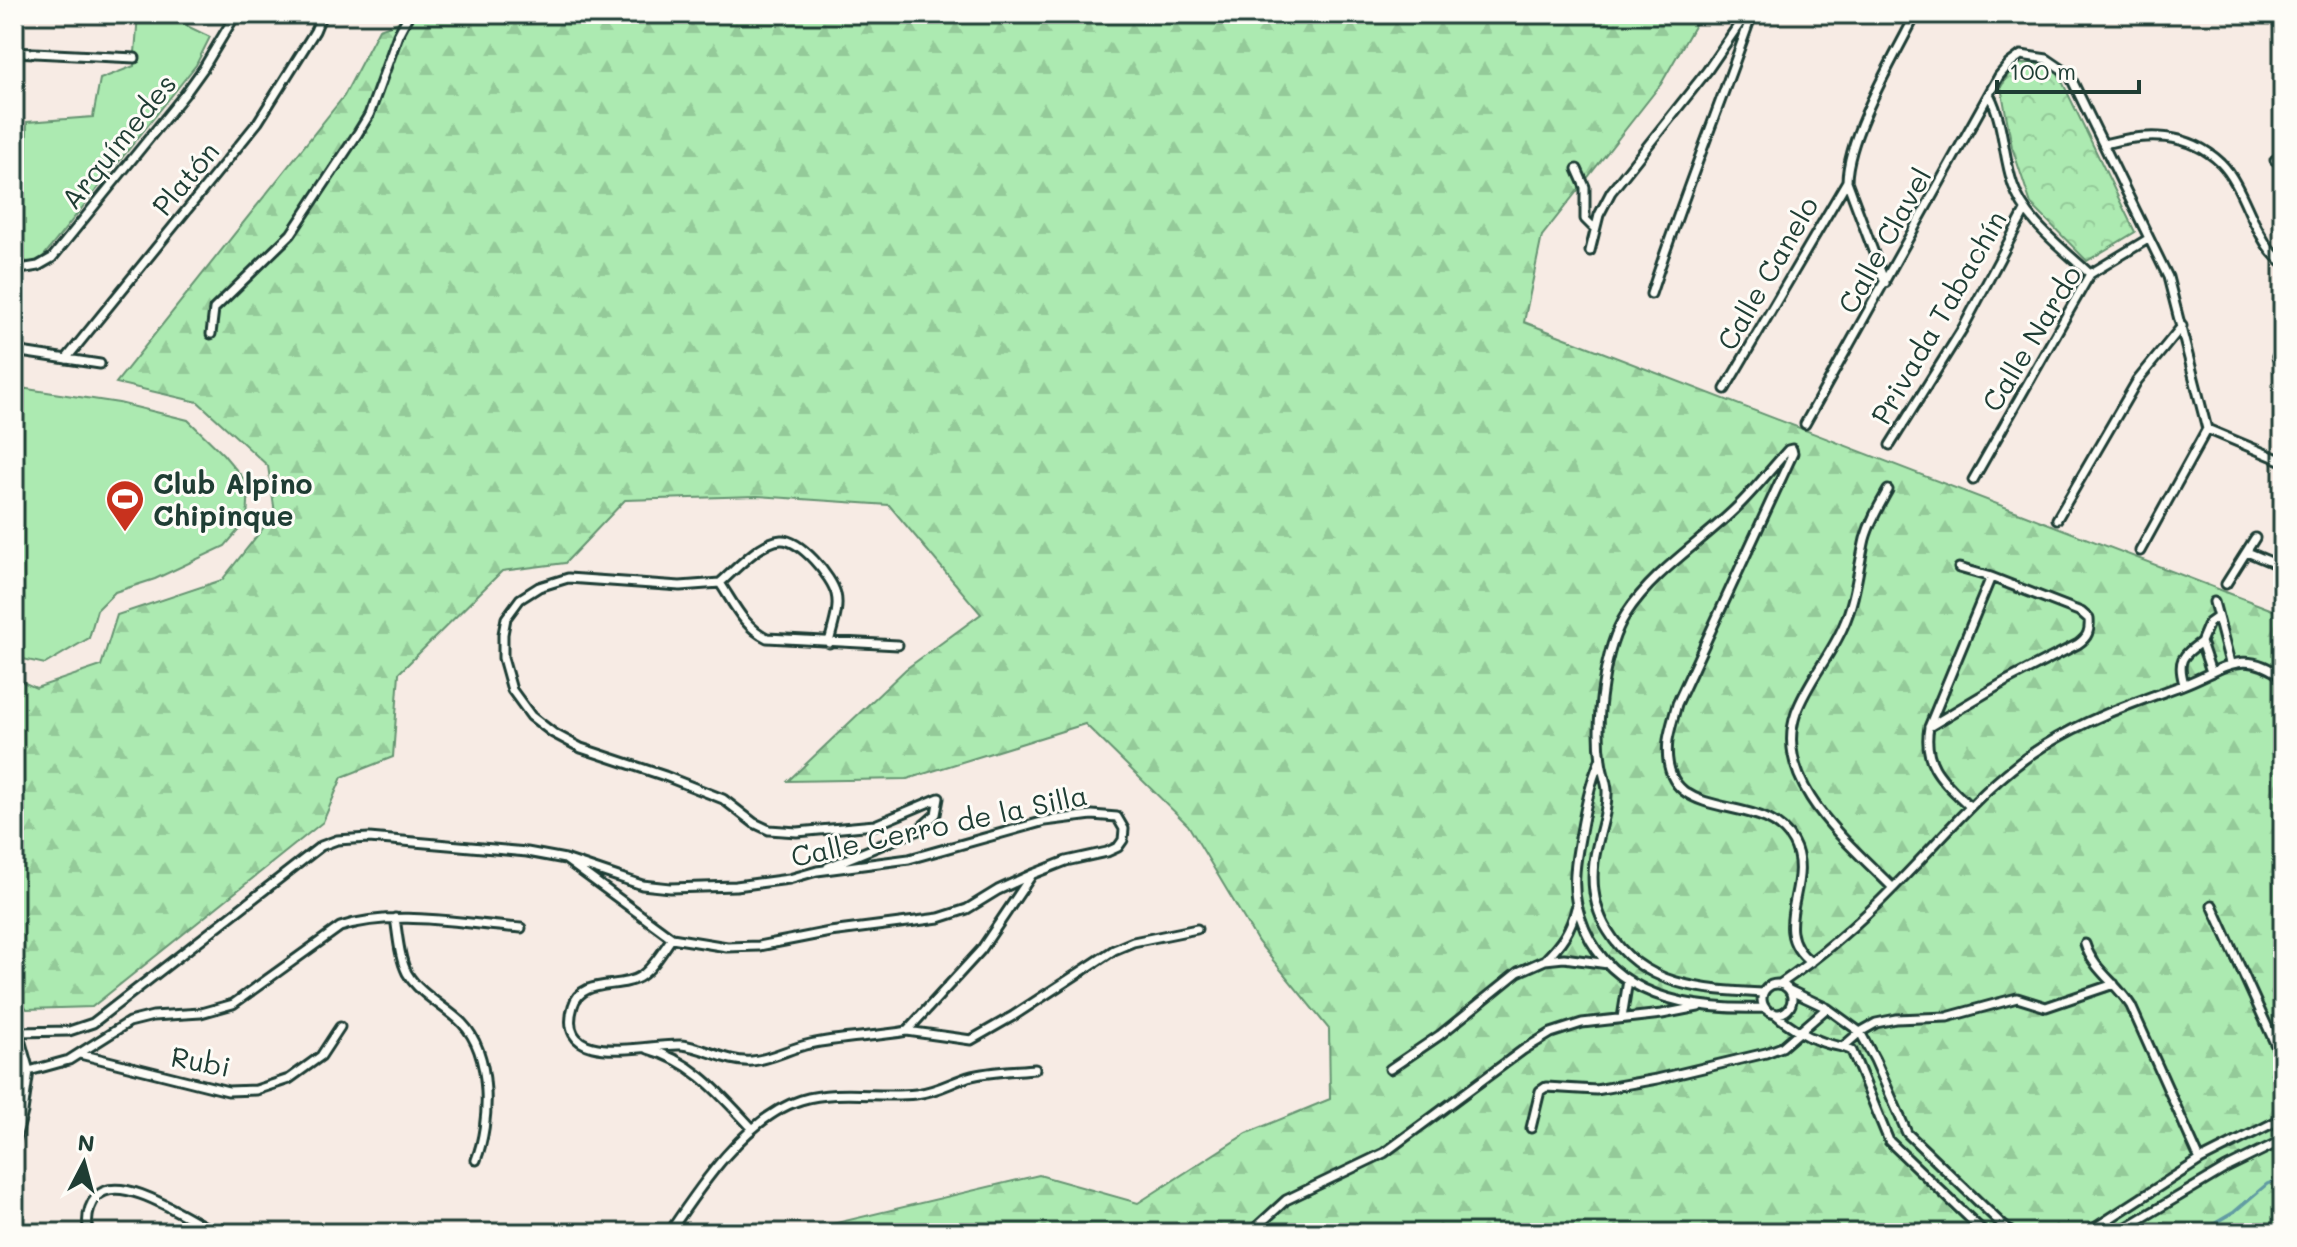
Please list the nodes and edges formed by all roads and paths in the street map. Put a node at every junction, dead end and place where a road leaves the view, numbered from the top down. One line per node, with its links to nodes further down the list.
1 (236, 14): 18 (street, Arquímedes)
2 (322, 14): 25 (street, Platón)
3 (409, 14): 23 (street)
4 (1746, 14): 14 (street)
5 (1752, 14): 21 (street)
6 (1916, 14): 12 (street)
7 (14, 52): 8 (street)
8 (135, 58)
9 (1990, 96): 10 (street, Calle Clavel); 13 (street); 20 (street, Calle Clavel)
10 (2104, 144): 15 (street); 17 (street)
11 (1577, 169): 14 (street)
12 (1847, 181): 20 (street); 27 (street, Calle Canelo)
13 (2025, 211): 19 (street); 30 (street, Privada Tabachín)
14 (1595, 229): 16 (street)
15 (2148, 239): 19 (street, Calle Nardo); 22 (street)
16 (1590, 251)
17 (2283, 262)
18 (14, 270)
19 (2090, 274): 32 (street, Calle Nardo)
20 (1885, 283): 28 (street, Calle Clavel)
21 (1651, 294)
22 (2182, 326): 29 (street); 34 (street)
23 (211, 334)
24 (14, 351): 25 (street)
25 (66, 359): 26 (street)
26 (100, 364)
27 (1725, 389)
28 (1805, 424)
29 (2207, 429): 31 (street); 36 (street)
30 (1890, 445)
31 (2283, 461)
32 (1973, 480)
33 (1888, 490): 62 (street)
34 (2057, 519)
35 (2255, 538): 37 (street)
36 (2140, 551)
37 (2247, 552): 38 (street); 42 (street)
38 (2283, 567)
39 (1959, 568): 40 (street)
40 (1991, 577): 52 (street); 52 (street)
41 (720, 583): 46 (street); 46 (street); 60 (street)
42 (2226, 584)
43 (2214, 602): 44 (street)
44 (2216, 618): 45 (street); 48 (street)
45 (2201, 642): 49 (street); 51 (street)
46 (829, 643): 47 (street)
47 (898, 645)
48 (2230, 663): 49 (street); 50 (street)
49 (2211, 672): 51 (street)
50 (2283, 678)
51 (2184, 684): 54 (street)
52 (1929, 727): 54 (street)
53 (1600, 758): 55 (street); 56 (street); 71 (street)
54 (1970, 807): 62 (street)
55 (1584, 816): 56 (street); 57 (street)
56 (1604, 820): 59 (street)
57 (1577, 858): 59 (street); 64 (street)
58 (565, 859): 60 (street, Calle Cerro de la Silla); 68 (street); 84 (street, Calle Cerro de la Silla)
59 (1594, 861): 77 (street)
60 (817, 871): 61 (street, Calle Cerro de la Silla)
61 (1033, 874): 68 (street, Calle Cerro de la Silla); 85 (street)
62 (1893, 888): 71 (street)
63 (2212, 905): 91 (street)
64 (1577, 906): 70 (street); 72 (street)
65 (395, 918): 66 (street); 90 (street); 102 (street)
66 (521, 928)
67 (1197, 929): 85 (street)
68 (672, 938): 89 (street)
69 (2085, 944): 75 (street)
70 (1545, 960): 72 (street); 93 (street)
71 (1811, 962): 74 (street)
72 (1608, 964): 73 (street)
73 (1628, 980): 78 (street); 82 (street)
74 (1780, 984): 76 (street); 77 (street)
75 (2114, 984): 86 (street); 103 (street)
76 (1789, 990): 80 (street); 81 (street)
77 (1763, 993): 79 (street)
78 (1698, 1007): 79 (street); 82 (street)
79 (1765, 1008): 81 (street)
80 (1827, 1008): 86 (street); 87 (street)
81 (1774, 1013): 87 (street)
82 (1622, 1018): 109 (street)
83 (340, 1027): 90 (street, Rubi)
84 (16, 1030): 94 (street)
85 (907, 1031): 89 (street)
86 (1860, 1032): 88 (street); 95 (street)
87 (1801, 1033): 88 (street); 99 (street)
88 (1844, 1046): 97 (street)
89 (642, 1047): 98 (street)
90 (80, 1054): 94 (street)
91 (2283, 1061)
92 (1035, 1069): 98 (street)
93 (1390, 1069)
94 (29, 1071): 101 (street)
95 (1896, 1112): 97 (street); 104 (street)
96 (2283, 1118): 103 (street)
97 (1879, 1119): 105 (street)
98 (752, 1128): 108 (street)
99 (1531, 1128)
100 (2283, 1140): 113 (street)
101 (14, 1146)
102 (476, 1160)
103 (2200, 1160): 112 (street)
104 (1964, 1190): 105 (street); 111 (street)
105 (1953, 1204): 110 (street)
106 (89, 1233): 107 (street)
107 (217, 1233)
108 (669, 1233)
109 (1250, 1233)
110 (1985, 1233)
111 (2011, 1233)
112 (2087, 1233)
113 (2117, 1233)

